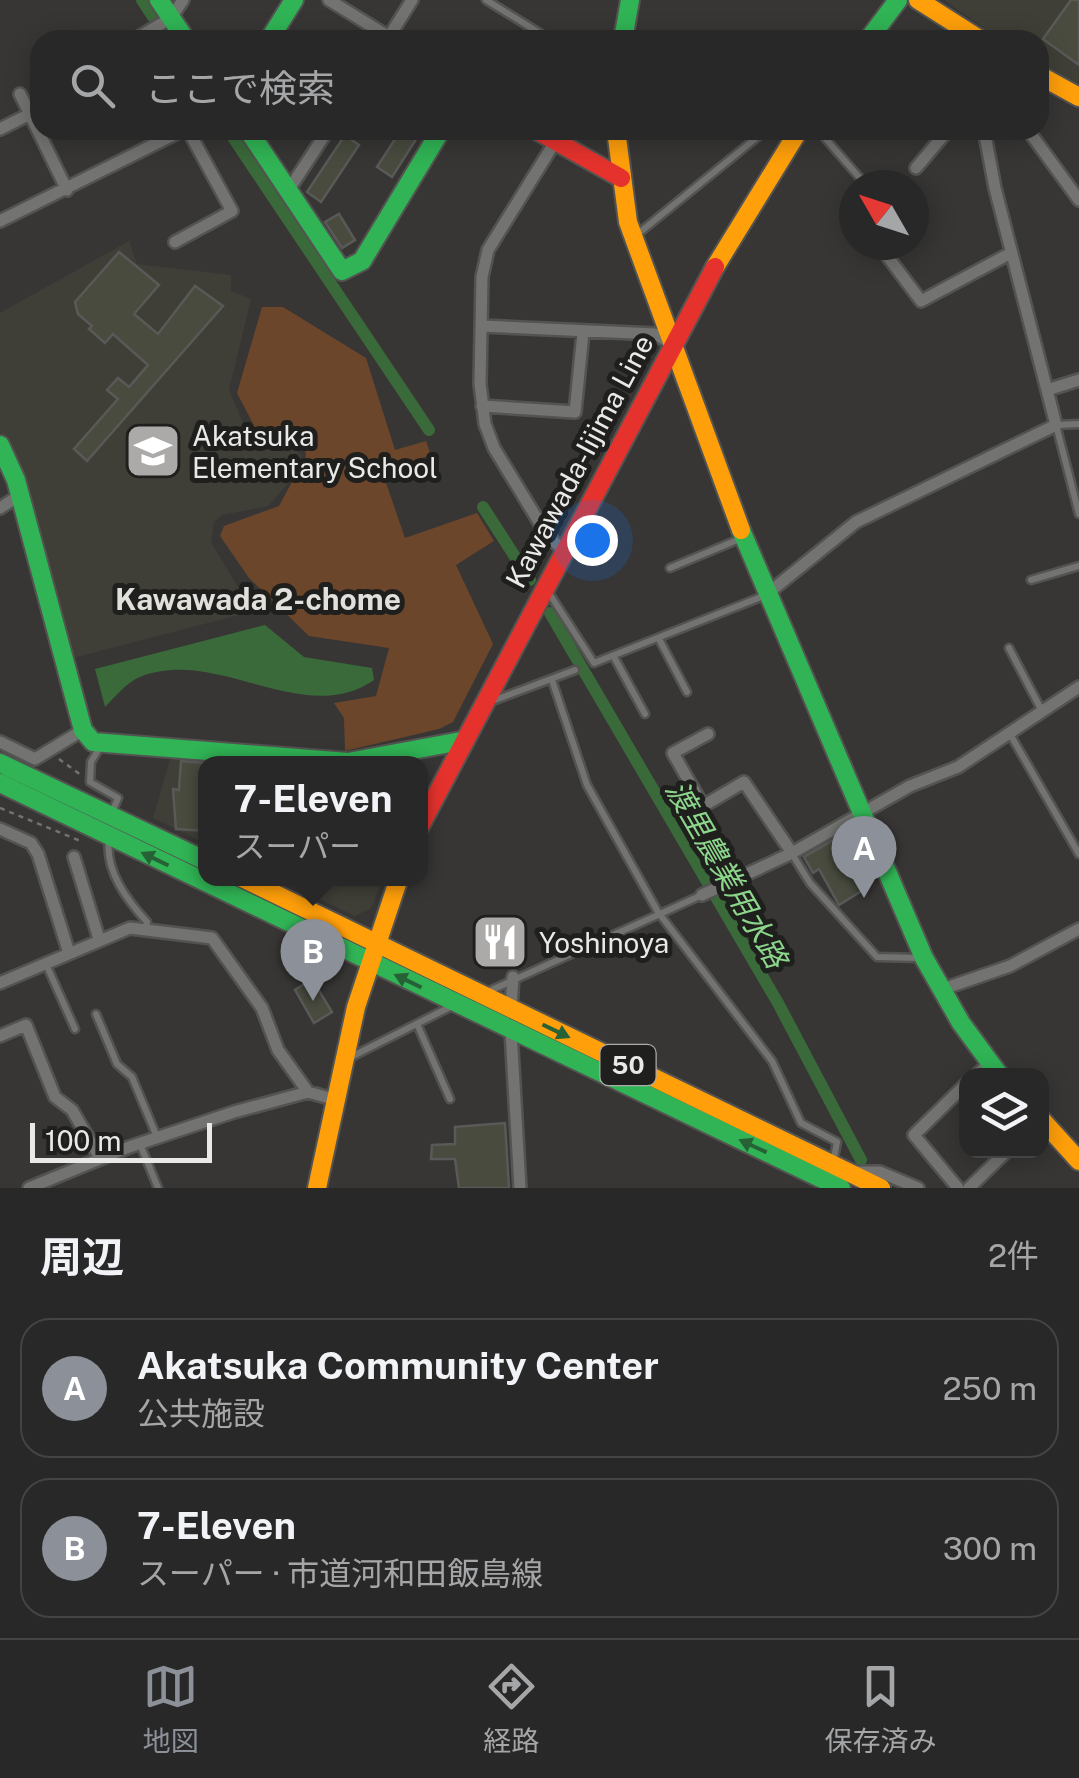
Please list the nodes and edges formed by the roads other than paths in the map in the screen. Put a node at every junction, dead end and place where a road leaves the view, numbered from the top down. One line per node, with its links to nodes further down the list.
1 (159, 0): 10 (main road)
2 (183, 0): 10 (street)
3 (294, 0): 13 (main road)
4 (329, 0): 14 (street)
5 (412, 0): 15 (street)
6 (486, 0): 16 (lane)
7 (630, 0): 17 (main road)
8 (898, 0): 18 (main road)
9 (927, 2): 19 (main road)
10 (172, 18): 11 (street); 12 (main road)
11 (151, 30)
12 (180, 30)
13 (275, 30)
14 (376, 30)
15 (395, 30)
16 (535, 30)
17 (625, 30)
18 (876, 30)
19 (957, 30)
20 (1049, 80): 22 (main road)
21 (20, 94): 23 (street)
22 (1079, 97)
23 (30, 114): 24 (street)
24 (0, 129)
25 (43, 140): 43 (street)
26 (152, 140): 43 (street)
27 (192, 140): 48 (street)
28 (255, 140): 44 (main road)
29 (321, 140): 44 (street)
30 (436, 140): 44 (main road)
31 (552, 140): 39 (main road)
32 (617, 140): 42 (main road)
33 (754, 140): 47 (lane)
34 (793, 140): 53 (main road, Kawawada-Iijima Line)
35 (827, 140): 41 (lane)
36 (940, 140): 40 (street)
37 (986, 140): 49 (street)
38 (1035, 140): 45 (street)
39 (555, 142): 42 (main road); 51 (street)
40 (916, 168)
41 (853, 170)
42 (621, 178): 47 (main road)
43 (67, 190): 46 (street)
44 (288, 190)
45 (1079, 200)
46 (0, 221)
47 (633, 238): 53 (main road)
48 (175, 242)
49 (1012, 254): 50 (street); 55 (street)
50 (891, 260)
51 (481, 326): 52 (street); 56 (street)
52 (583, 332): 53 (street); 56 (street)
53 (672, 344): 63 (main road); 64 (main road, Kawawada-Iijima Line)
54 (1079, 380): 55 (street)
55 (1047, 390): 58 (street)
56 (482, 406): 64 (street)
57 (1079, 424): 58 (lane)
58 (1056, 425): 62 (lane); 69 (street)
59 (0, 445): 60 (main road)
60 (20, 495): 61 (street); 80 (main road)
61 (0, 508)
62 (1079, 514)
63 (744, 537): 66 (lane); 69 (main road)
64 (563, 550): 68 (main road, Kawawada-Iijima Line)
65 (1079, 566): 67 (lane)
66 (670, 568)
67 (1032, 580)
68 (544, 585): 72 (lane); 77 (main road, Kawawada-Iijima Line)
69 (767, 594): 70 (lane); 92 (main road)
70 (659, 639): 72 (lane); 75 (lane)
71 (1009, 648): 78 (lane)
72 (614, 657): 79 (lane)
73 (575, 670): 74 (lane)
74 (552, 680): 77 (lane); 105 (lane)
75 (688, 692)
76 (1077, 695): 78 (street)
77 (481, 703): 83 (main road, Kawawada-Iijima Line)
78 (1042, 712): 82 (street)
79 (645, 714)
80 (83, 730): 84 (street); 85 (main road)
81 (708, 734): 96 (street)
82 (1010, 734): 92 (street); 97 (lane)
83 (461, 741): 87 (main road); 91 (main road, Kawawada-Iijima Line)
84 (0, 742)
85 (103, 743): 86 (main road); 93 (lane)
86 (271, 756)
87 (380, 756)
88 (0, 764): 90 (main road, 50)
89 (0, 783): 90 (main road, 50)
90 (29, 787): 93 (main road, 50); 95 (main road, 50)
91 (428, 809)
92 (861, 812): 96 (street); 111 (main road)
93 (110, 816): 99 (main road, 50)
94 (0, 828): 110 (street)
95 (109, 844): 100 (main road, 50, one-way to 95); 106 (lane)
96 (792, 853): 104 (street); 111 (lane)
97 (1079, 854)
98 (74, 857): 108 (street)
99 (198, 857)
100 (198, 885)
101 (201, 886): 112 (main road, 50, one-way to 101)
102 (258, 886): 109 (main road, 50)
103 (396, 886): 109 (main road)
104 (702, 895): 105 (lane)
105 (658, 912): 114 (lane); 137 (lane)
106 (146, 927): 108 (street); 128 (street)
107 (1079, 929): 116 (street)
108 (99, 939): 110 (street)
109 (374, 942): 112 (main road); 117 (main road, 50)
110 (68, 954): 113 (street)
111 (924, 958): 116 (main road)
112 (368, 962): 118 (main road, 50, one-way to 112); 125 (main road)
113 (46, 963): 115 (street); 122 (lane)
114 (513, 978): 117 (lane); 119 (street)
115 (0, 983)
116 (940, 990): 126 (main road)
117 (482, 994): 118 (lane); 119 (main road, 50)
118 (455, 1004): 121 (lane); 123 (main road, 50)
119 (511, 1008): 137 (main road, 50, one-way to 137)
120 (96, 1014): 132 (lane)
121 (417, 1024): 125 (lane); 130 (lane)
122 (75, 1029)
123 (511, 1031): 138 (main road, 50, one-way to 123); 142 (street)
124 (0, 1036): 134 (street)
125 (342, 1062): 129 (main road)
126 (986, 1068)
127 (959, 1091): 145 (street)
128 (308, 1092): 129 (street); 132 (street)
129 (332, 1098): 141 (main road)
130 (450, 1099)
131 (1049, 1128): 136 (main road)
132 (157, 1138): 133 (street)
133 (140, 1144): 134 (street); 140 (lane)
134 (100, 1158): 139 (street)
135 (1000, 1158): 146 (street)
136 (1079, 1160)
137 (831, 1164): 138 (main road, 50)
138 (848, 1182): 143 (main road, 50); 144 (street)
139 (29, 1188)
140 (158, 1188)
141 (317, 1188)
142 (520, 1188)
143 (881, 1188)
144 (918, 1188)
145 (958, 1188)
146 (969, 1188)

